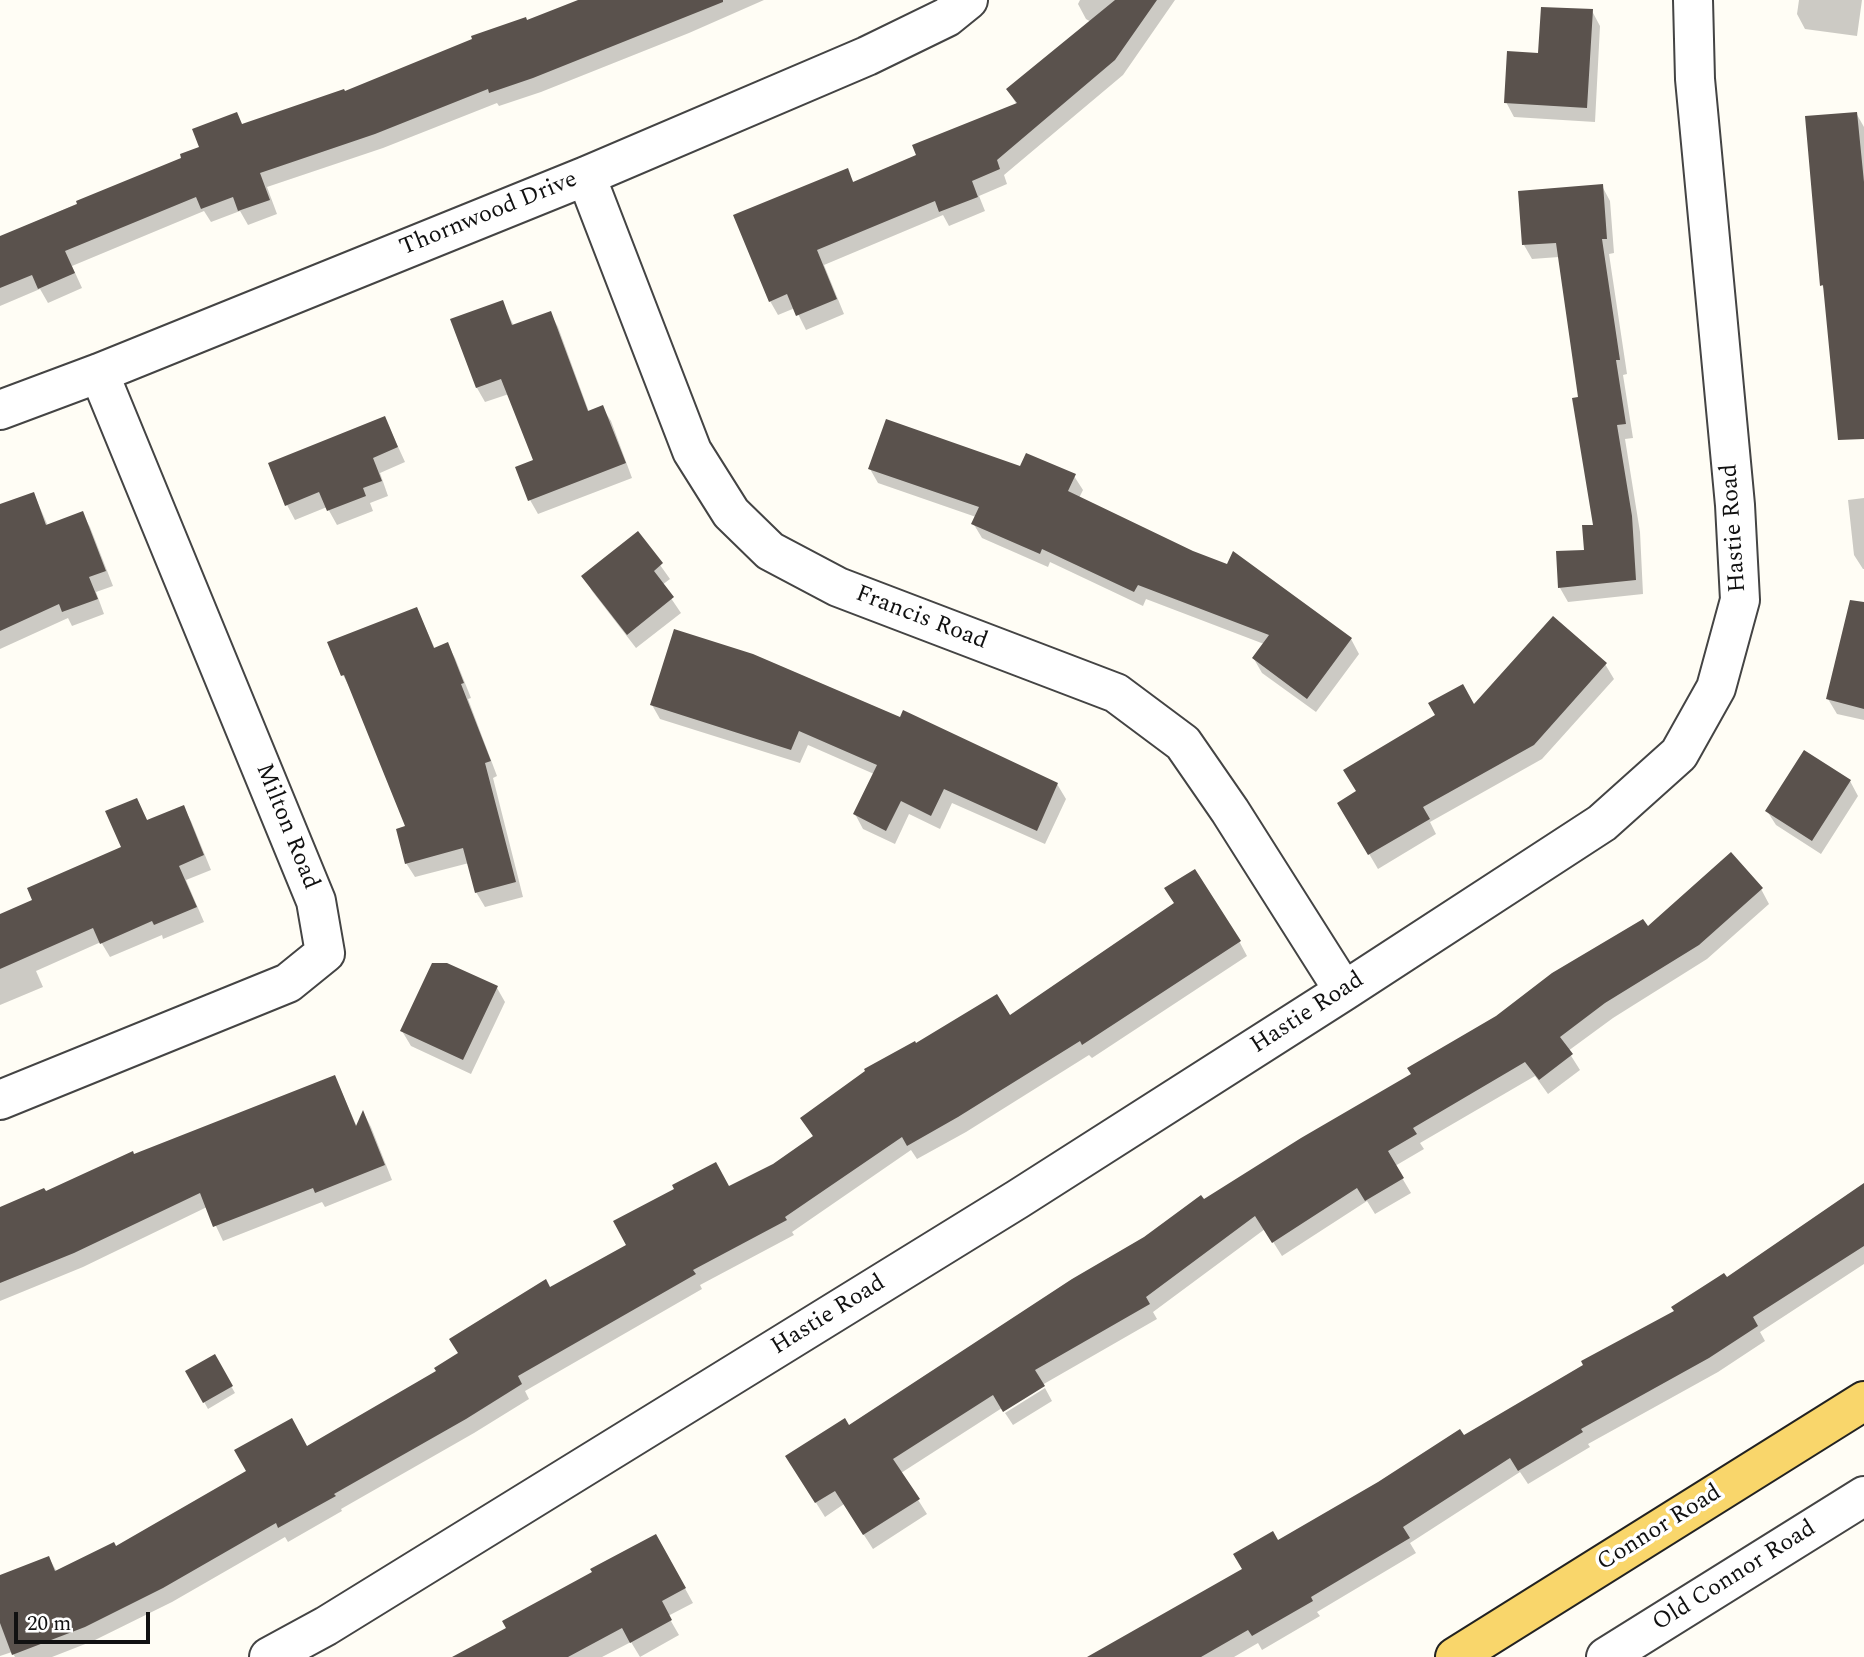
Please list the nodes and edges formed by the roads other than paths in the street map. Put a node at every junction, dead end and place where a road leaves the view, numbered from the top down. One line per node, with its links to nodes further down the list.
1 (968, 0): 3 (street, Thornwood Drive)
2 (1693, 0): 6 (street, Hastie Road)
3 (586, 176): 4 (street, Thornwood Drive); 6 (street, Francis Road)
4 (99, 373): 5 (street, Thornwood Drive); 7 (street, Milton Road)
5 (0, 410)
6 (1345, 991): 10 (street, Hastie Road)
7 (0, 1100)
8 (1864, 1401): 11 (main road, Connor Road)
9 (1864, 1496): 12 (street, Old Connor Road)
10 (269, 1657)
11 (1455, 1657)
12 (1606, 1657)

